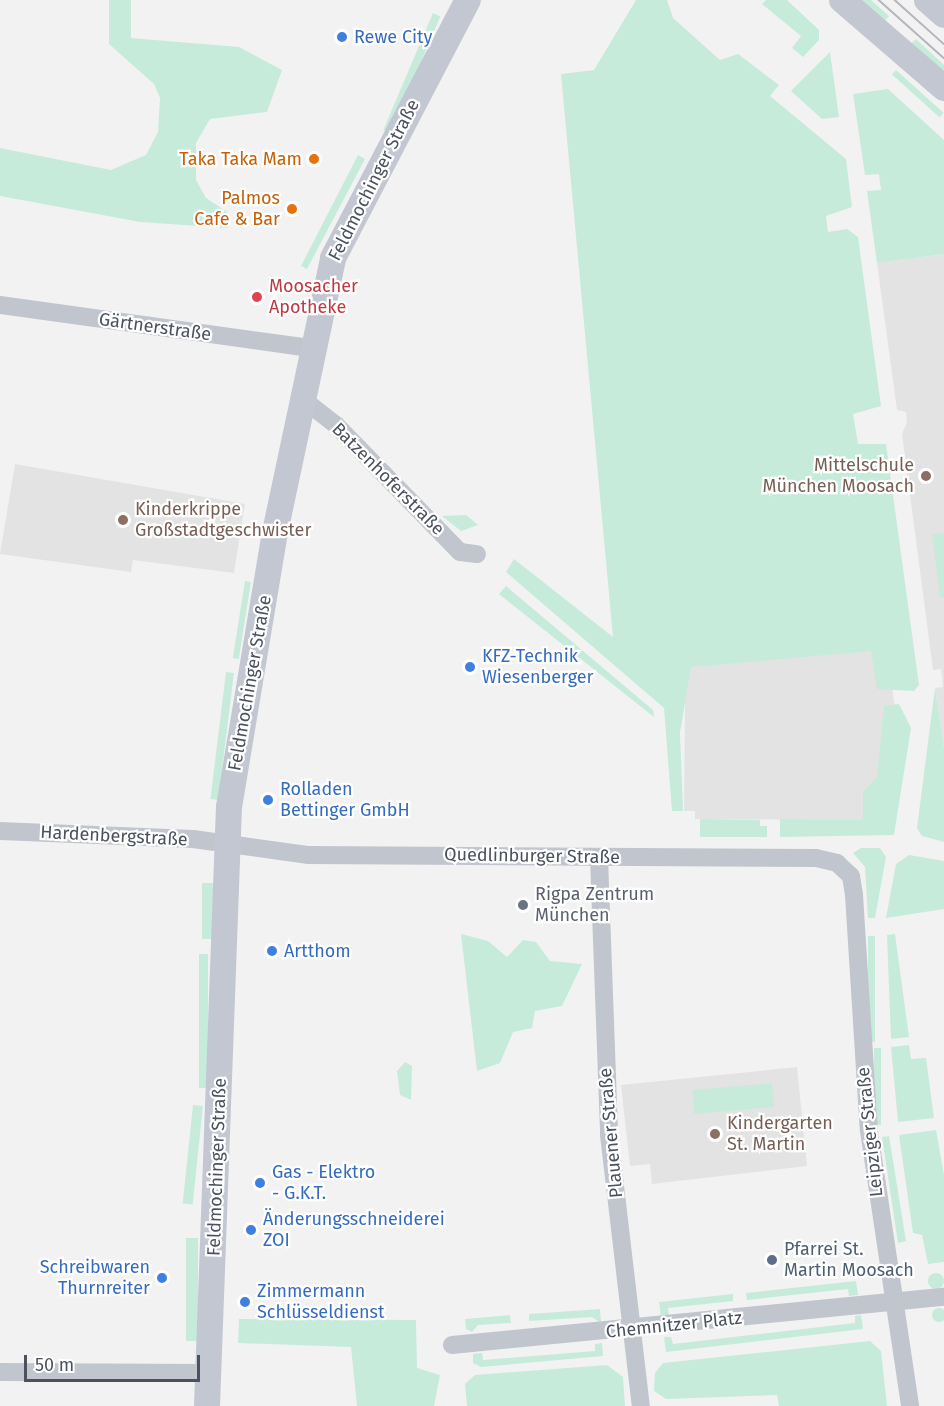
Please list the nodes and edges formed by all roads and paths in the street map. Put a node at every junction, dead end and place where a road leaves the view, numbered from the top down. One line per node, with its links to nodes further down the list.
1 (468, 0): 7 (street, Feldmochinger Straße)
2 (842, 0): 5 (street)
3 (927, 0): 4 (street)
4 (944, 15)
5 (944, 88)
6 (0, 305): 7 (street, Gärtnerstraße)
7 (310, 348): 8 (street, Feldmochinger Straße)
8 (300, 397): 9 (street, Batzenhoferstraße); 11 (street, Feldmochinger Straße)
9 (477, 554)
10 (0, 831): 11 (street, Hardenbergstraße)
11 (226, 846): 12 (street, Quedlinburger Straße); 19 (street, Feldmochinger Straße)
12 (599, 858): 13 (street, Quedlinburger Straße); 16 (street, Plauener Straße)
13 (837, 863): 15 (street, Leipziger Straße)
14 (944, 1297): 15 (street, Chemnitzer Platz)
15 (895, 1301): 16 (street, Chemnitzer Platz); 22 (street, Leipziger Straße)
16 (633, 1330): 17 (street, Chemnitzer Platz); 21 (street, Plauener Straße)
17 (452, 1345)
18 (0, 1372): 19 (street)
19 (209, 1373): 20 (street, Feldmochinger Straße)
20 (207, 1406)
21 (641, 1406)
22 (910, 1406)

